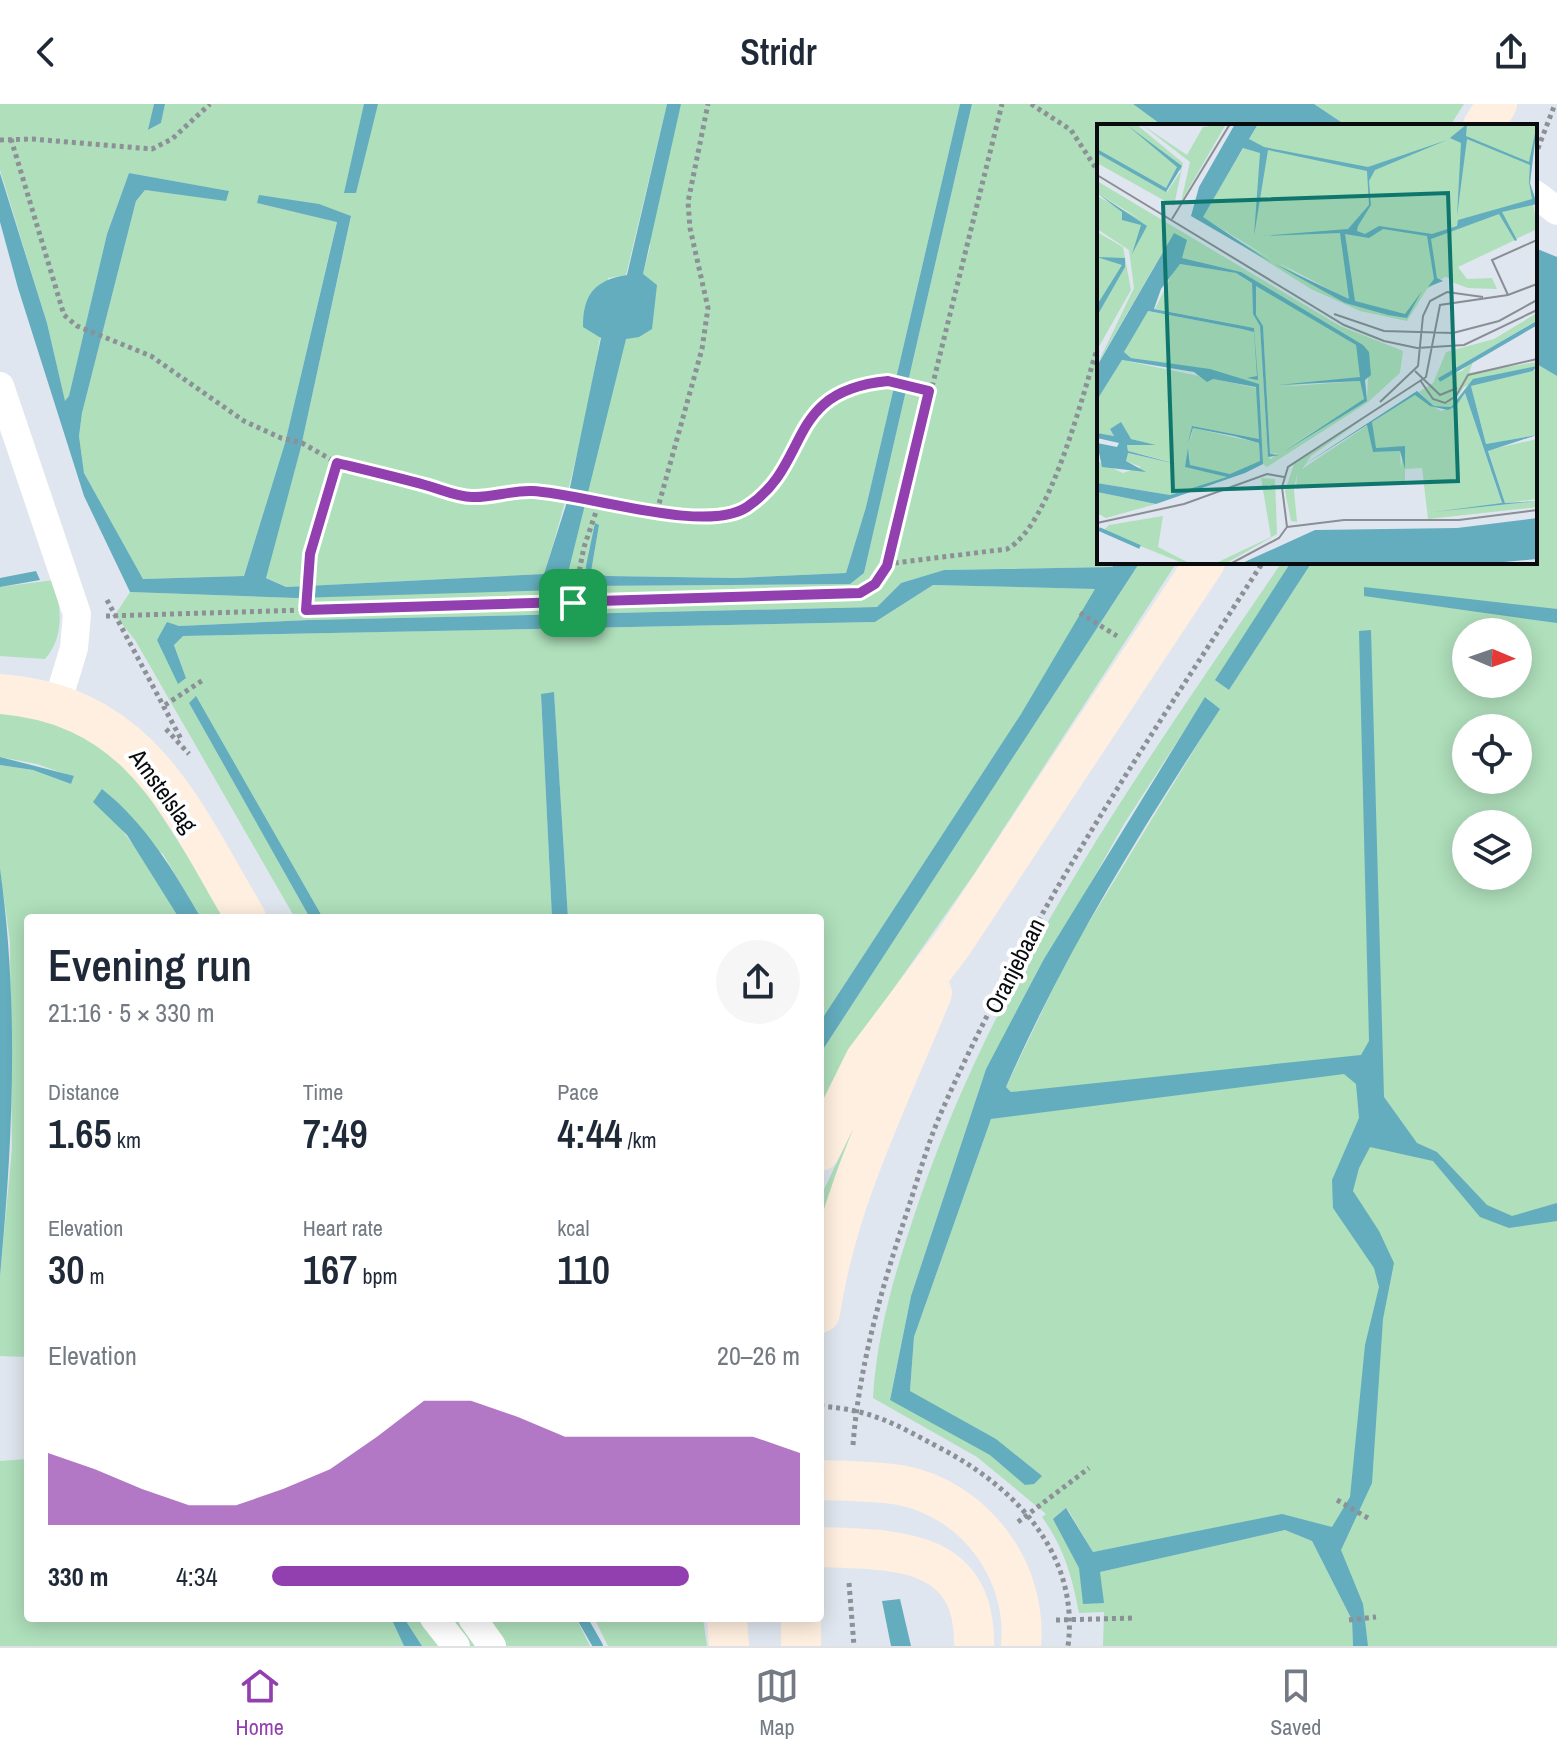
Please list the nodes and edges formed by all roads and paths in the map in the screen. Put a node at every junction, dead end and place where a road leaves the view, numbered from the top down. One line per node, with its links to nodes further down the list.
1 (210, 104): 8 (path)
2 (708, 104): 19 (path)
3 (1002, 104): 16 (path)
4 (1031, 104): 11 (path)
5 (1497, 104): 7 (main road)
6 (1555, 104): 10 (path)
7 (1484, 124)
8 (11, 139): 9 (path); 17 (path)
9 (0, 140)
10 (1537, 151)
11 (1097, 170)
12 (1537, 196): 13 (street)
13 (1557, 211)
14 (1097, 349): 22 (path)
15 (0, 386): 32 (street)
16 (929, 391): 19 (path); 22 (path)
17 (337, 463): 18 (path); 25 (path)
18 (599, 503): 19 (path); 24 (path)
19 (657, 511)
20 (1204, 564): 36 (main road)
21 (1262, 564): 39 (path, Oranjebaan)
22 (887, 566): 24 (path)
23 (103, 589): 26 (path)
24 (573, 603): 25 (path)
25 (306, 610): 26 (path)
26 (112, 613): 28 (path); 33 (path)
27 (1080, 613): 29 (path)
28 (94, 622)
29 (1104, 629)
30 (203, 680): 33 (path)
31 (0, 694): 32 (main road, Amstelslag)
32 (57, 704): 35 (main road, Amstelslag)
33 (165, 705): 34 (path)
34 (183, 743)
35 (244, 914)
36 (953, 943): 37 (main road); 38 (main road)
37 (824, 1143)
38 (824, 1288)
39 (824, 1406)
40 (1089, 1468): 44 (path)
41 (824, 1480): 44 (main road)
42 (1337, 1500): 43 (path)
43 (1368, 1518)
44 (990, 1540): 53 (main road)
45 (824, 1547): 58 (main road)
46 (1376, 1617): 48 (path)
47 (1135, 1618): 53 (path)
48 (1349, 1620)
49 (436, 1622): 54 (street)
50 (475, 1622): 55 (street)
51 (727, 1622): 56 (main road)
52 (801, 1622): 57 (main road)
53 (1022, 1633)
54 (456, 1646)
55 (492, 1646)
56 (729, 1646)
57 (801, 1646)
58 (974, 1646)

